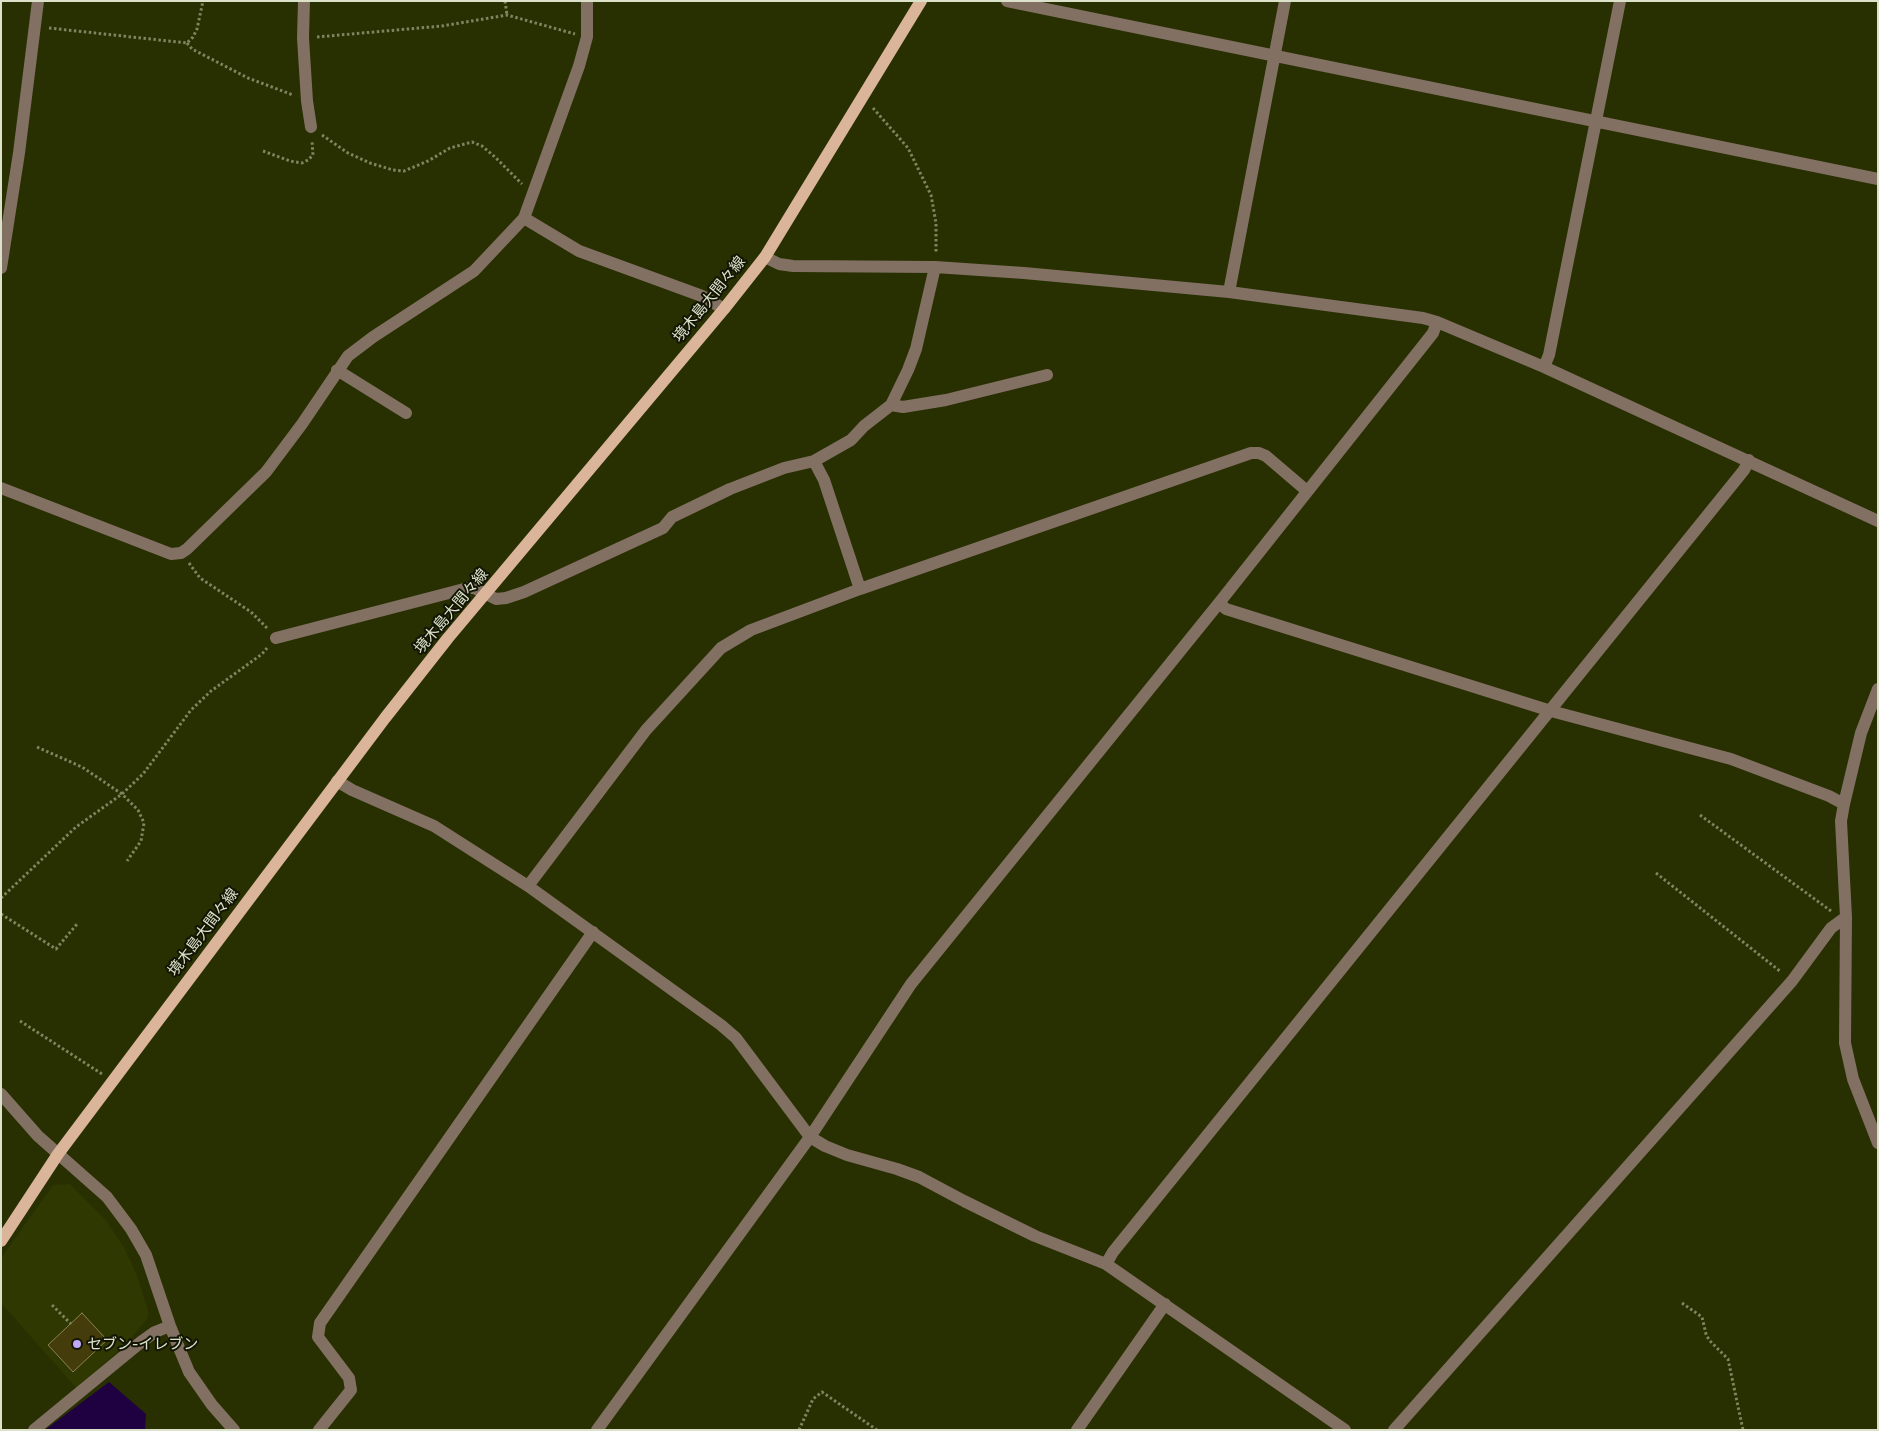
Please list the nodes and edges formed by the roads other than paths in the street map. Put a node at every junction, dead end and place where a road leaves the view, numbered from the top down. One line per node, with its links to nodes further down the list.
1 (38, 1): 15 (street)
2 (304, 1): 10 (street)
3 (587, 1): 12 (street)
4 (921, 1): 13 (main road, 境木島大間々線)
5 (1007, 1): 8 (street)
6 (1285, 1): 8 (street)
7 (1620, 1): 9 (street)
8 (1274, 56): 9 (street); 16 (street)
9 (1595, 121): 11 (street); 19 (street)
10 (311, 128)
11 (1878, 179)
12 (524, 218): 17 (street); 20 (street)
13 (765, 256): 14 (street); 17 (main road, 境木島大間々線)
14 (935, 267): 16 (street); 22 (street)
15 (1, 268)
16 (1229, 292): 18 (street)
17 (724, 309): 30 (main road, 境木島大間々線)
18 (1437, 322): 19 (street); 27 (street)
19 (1544, 367): 24 (street)
20 (337, 370): 23 (street); 26 (street)
21 (1047, 375): 22 (street)
22 (891, 405): 25 (street)
23 (406, 413)
24 (1749, 460): 28 (street); 34 (street)
25 (814, 461): 29 (street); 30 (street)
26 (1, 488)
27 (1307, 491): 29 (street); 31 (street)
28 (1878, 521)
29 (860, 589): 37 (street)
30 (486, 594): 32 (street); 35 (main road, 境木島大間々線)
31 (1219, 603): 34 (street); 41 (street)
32 (276, 638)
33 (1878, 689): 36 (street)
34 (1551, 711): 36 (street); 45 (street)
35 (337, 782): 37 (street); 43 (main road, 境木島大間々線)
36 (1844, 804): 38 (street)
37 (528, 886): 39 (street)
38 (1846, 917): 42 (street); 54 (street)
39 (593, 932): 41 (street); 50 (street)
40 (1, 1094): 43 (street)
41 (810, 1137): 45 (street); 51 (street)
42 (1878, 1143)
43 (58, 1154): 44 (main road, 境木島大間々線); 47 (street)
44 (1, 1241)
45 (1106, 1264): 46 (street)
46 (1165, 1304): 52 (street); 53 (street)
47 (170, 1326): 48 (street); 49 (street)
48 (34, 1430)
49 (234, 1430)
50 (319, 1430)
51 (597, 1430)
52 (1077, 1430)
53 (1345, 1430)
54 (1394, 1430)

